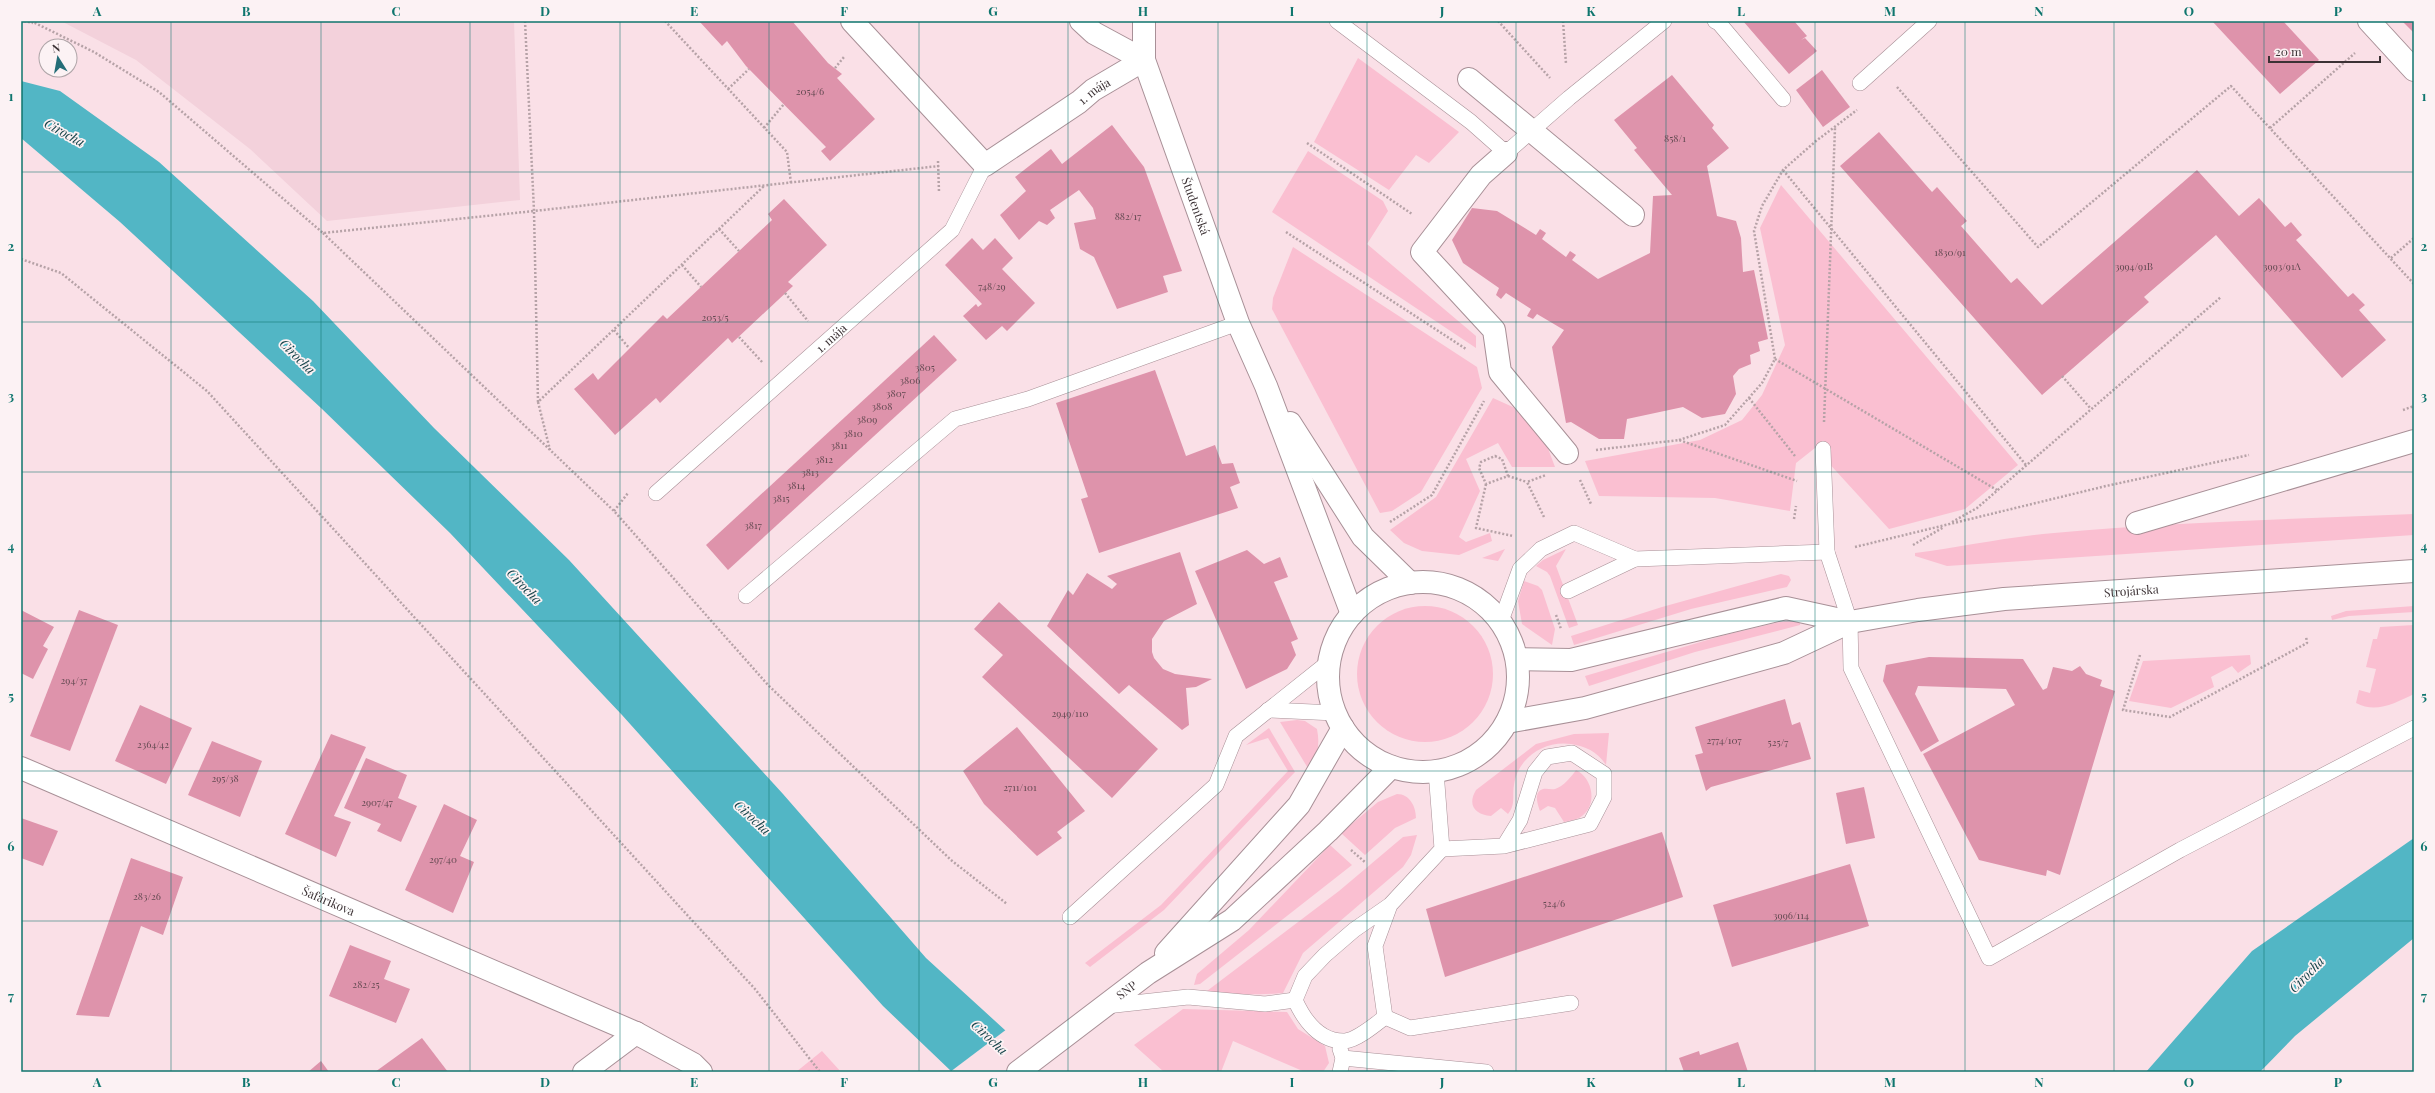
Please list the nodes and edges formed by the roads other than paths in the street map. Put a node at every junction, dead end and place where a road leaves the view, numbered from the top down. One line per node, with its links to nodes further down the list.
1 (852, 21): 16 (street)
2 (1081, 21): 9 (street)
3 (1144, 21): 9 (street, Študentská)
4 (1337, 21): 15 (lane)
5 (1664, 21): 14 (lane)
6 (1715, 21): 13 (lane)
7 (1929, 21): 12 (lane)
8 (2369, 21): 10 (street)
9 (1144, 60): 16 (street, 1. mája); 18 (street, Študentská)
10 (2414, 70)
11 (1469, 80): 14 (street)
12 (1860, 83)
13 (1783, 100)
14 (1531, 131): 15 (lane); 17 (street)
15 (1506, 152): 22 (street)
16 (984, 165): 23 (lane, 1. mája)
17 (1633, 215)
18 (1238, 323): 19 (street, Študentská); 30 (lane)
19 (1266, 386): 28 (street); 31 (street)
20 (2414, 441): 24 (street)
21 (1823, 449): 25 (lane)
22 (1567, 453)
23 (656, 493)
24 (2137, 522)
25 (1827, 552): 26 (lane); 33 (lane)
26 (1635, 558): 29 (lane); 32 (lane)
27 (2414, 571): 33 (street, Strojárska)
28 (1410, 583): 31 (street); 32 (street)
29 (1568, 591)
30 (746, 596)
31 (1352, 614): 35 (street)
32 (1501, 621): 34 (street)
33 (1850, 622): 34 (street); 38 (street); 39 (lane)
34 (1517, 659): 38 (street)
35 (1330, 661): 36 (lane); 37 (street)
36 (1268, 710): 37 (lane); 46 (lane)
37 (1339, 720): 40 (street); 47 (street)
38 (1507, 722): 42 (street)
39 (2414, 728)
40 (1391, 767): 42 (street); 47 (street)
41 (21, 768): 52 (street, Šafárikova)
42 (1436, 771): 44 (lane)
43 (1504, 846): 43 (lane); 44 (lane)
44 (1442, 849): 45 (lane)
45 (1390, 905): 48 (lane); 51 (lane)
46 (1070, 917)
47 (1148, 973): 50 (street, SNP)
48 (1295, 1000): 50 (lane); 53 (lane)
49 (1571, 1003): 51 (lane)
50 (1105, 1006): 57 (street, SNP)
51 (1385, 1017): 53 (lane)
52 (636, 1033): 55 (street); 56 (street, Šafárikova)
53 (1337, 1039): 54 (lane)
54 (1342, 1065): 58 (lane)
55 (584, 1072)
56 (701, 1072)
57 (1018, 1072)
58 (1486, 1072)

